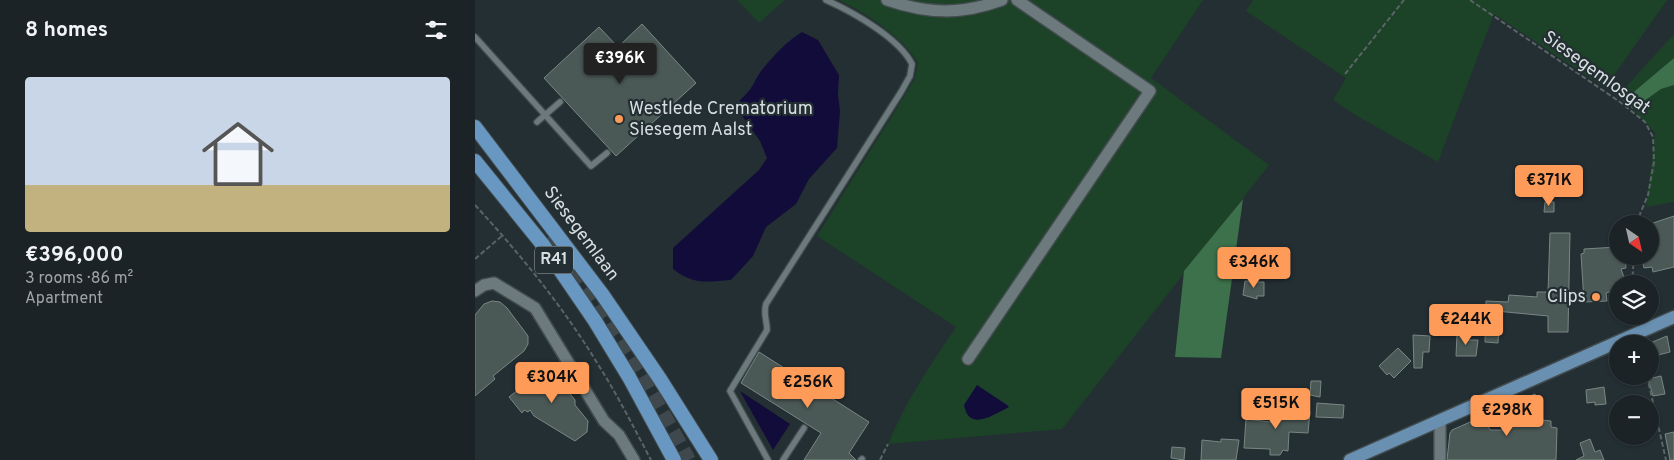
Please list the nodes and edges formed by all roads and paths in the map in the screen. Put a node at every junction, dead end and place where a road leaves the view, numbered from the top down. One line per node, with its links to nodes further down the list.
1 (826, 0): 30 (lane)
2 (887, 0): 3 (street)
3 (1001, 0)
4 (1017, 0): 21 (street)
5 (1404, 0): 8 (path)
6 (1470, 0): 16 (path, Siesegemlosgat)
7 (475, 37): 10 (lane)
8 (1345, 74)
9 (560, 102): 10 (lane)
10 (545, 115): 11 (lane); 13 (lane)
11 (537, 122)
12 (475, 127): 29 (highway, Siesegemlaan / R41)
13 (607, 153)
14 (475, 161): 28 (highway, R41)
15 (475, 205): 17 (path)
16 (1639, 215)
17 (503, 235): 18 (path); 27 (path)
18 (475, 259)
19 (475, 291): 26 (street)
20 (1674, 317): 23 (main road)
21 (968, 359)
22 (1649, 385): 35 (path)
23 (1440, 421): 33 (main road); 34 (street)
24 (804, 428): 31 (lane)
25 (888, 444): 32 (path)
26 (634, 460)
27 (651, 460)
28 (674, 460)
29 (711, 460)
30 (768, 460)
31 (783, 460)
32 (880, 460)
33 (1350, 460)
34 (1440, 460)
35 (1666, 460)

